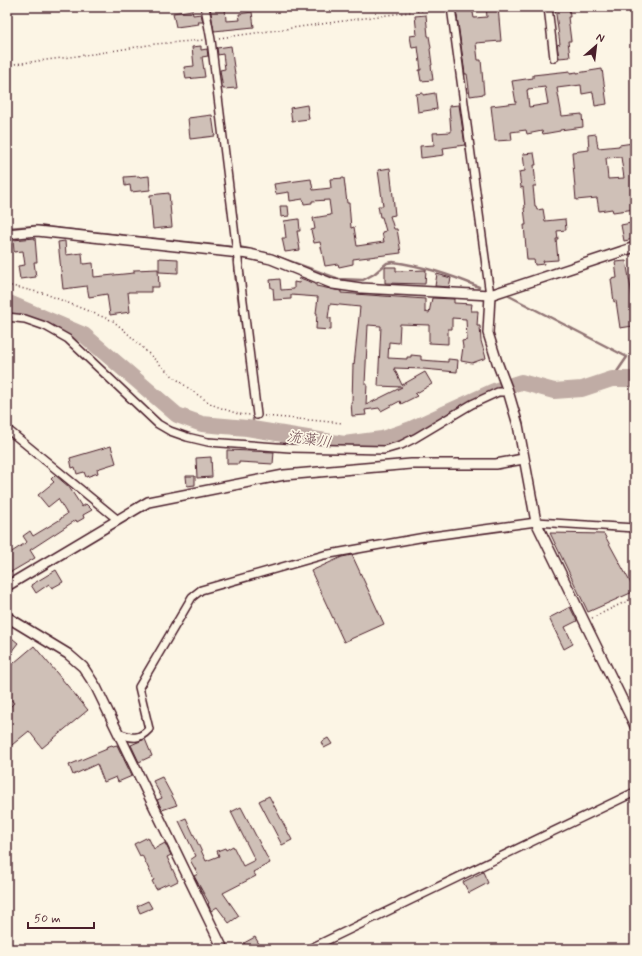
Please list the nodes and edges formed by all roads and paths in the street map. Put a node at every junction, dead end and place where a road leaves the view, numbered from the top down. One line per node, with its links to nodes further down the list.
1 (205, 7): 4 (street)
2 (452, 7): 4 (path); 11 (street)
3 (548, 7): 5 (street)
4 (211, 40): 6 (path); 9 (street)
5 (554, 58)
6 (7, 65)
7 (7, 234): 9 (street)
8 (635, 247): 11 (street)
9 (237, 248): 11 (street); 14 (street)
10 (7, 285): 14 (path)
11 (490, 295): 13 (street)
12 (7, 317): 13 (street)
13 (508, 392): 17 (street)
14 (258, 415): 15 (path)
15 (343, 423)
16 (7, 429): 18 (street)
17 (523, 459): 18 (street); 19 (street)
18 (118, 520): 21 (street)
19 (536, 522): 20 (street); 24 (street); 26 (street)
20 (635, 528)
21 (7, 586)
22 (635, 597): 24 (path)
23 (7, 618): 26 (street)
24 (584, 622): 25 (street)
25 (635, 726)
26 (118, 733): 28 (street)
27 (635, 792): 29 (street)
28 (223, 949)
29 (309, 949)

